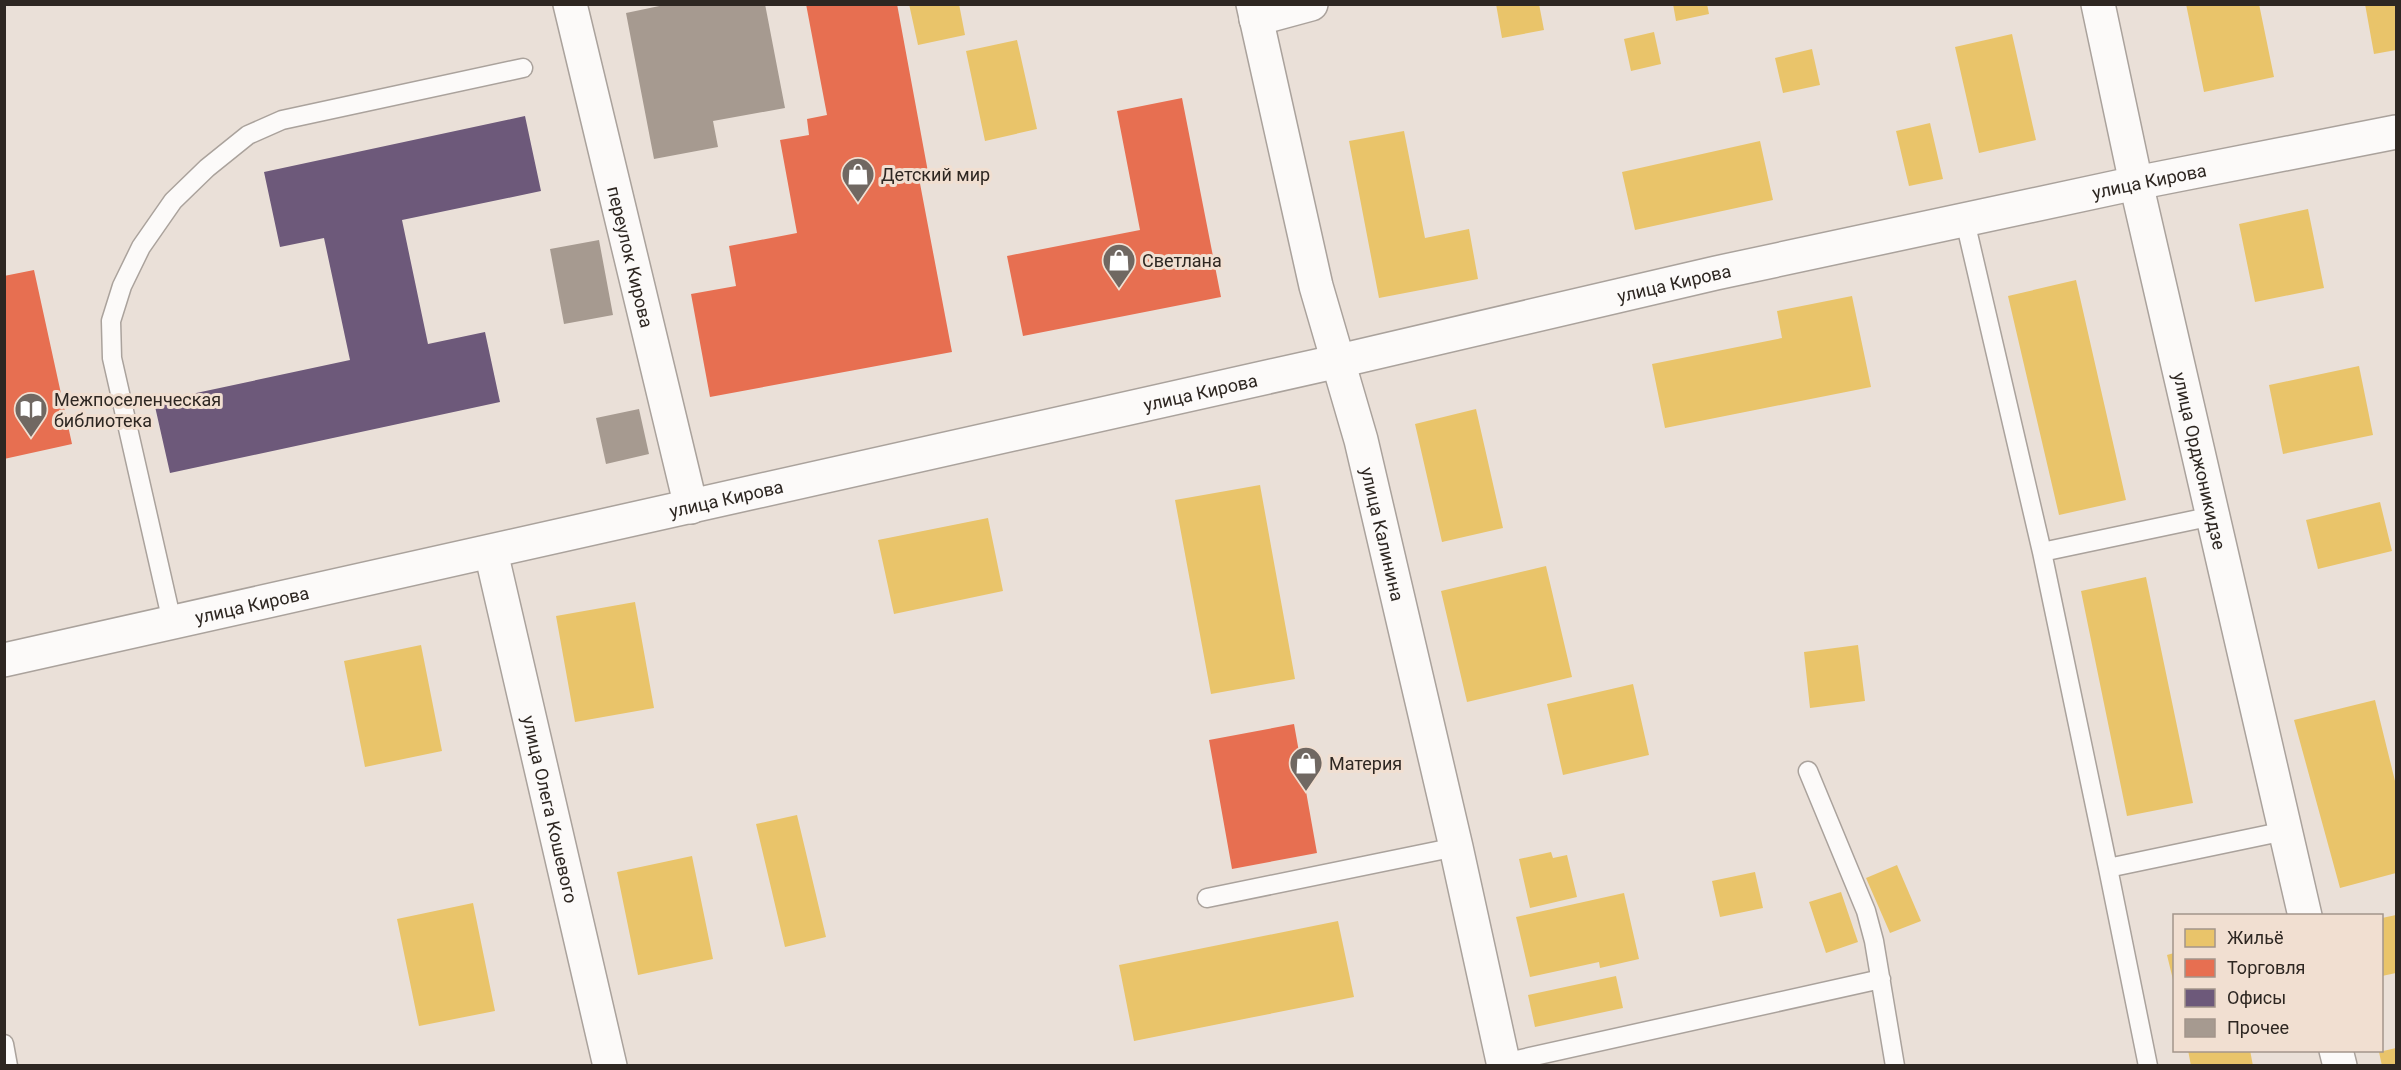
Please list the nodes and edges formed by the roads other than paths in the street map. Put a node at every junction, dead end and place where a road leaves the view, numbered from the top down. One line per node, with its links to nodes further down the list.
1 (570, 4): 10 (street, переулок Кирова)
2 (1311, 4): 4 (street)
3 (2098, 4): 7 (street, улица Орджоникидзе)
4 (1255, 12): 9 (street, улица Калинина)
5 (523, 68): 14 (lane)
6 (2397, 132): 7 (street, улица Кирова)
7 (2136, 183): 8 (street, улица Кирова); 11 (street, улица Орджоникидзе)
8 (1965, 221): 9 (street, улица Кирова); 13 (lane)
9 (1339, 361): 10 (street, улица Кирова); 18 (street, улица Калинина)
10 (691, 507): 12 (street, улица Кирова)
11 (2212, 516): 13 (lane); 17 (street, улица Орджоникидзе)
12 (491, 552): 14 (street, улица Кирова); 26 (street, улица Олега Кошевого)
13 (2042, 552): 19 (lane)
14 (171, 622): 15 (street, улица Кирова)
15 (4, 660)
16 (1808, 771): 22 (lane)
17 (2285, 831): 19 (lane); 21 (street, улица Орджоникидзе)
18 (1456, 847): 20 (lane); 24 (street, улица Калинина)
19 (2108, 868): 28 (lane)
20 (1207, 898)
21 (2305, 914)
22 (1881, 979): 24 (lane); 27 (lane)
23 (4, 1044): 25 (lane)
24 (1504, 1064)
25 (8, 1065)
26 (610, 1065)
27 (1895, 1065)
28 (2148, 1065)

